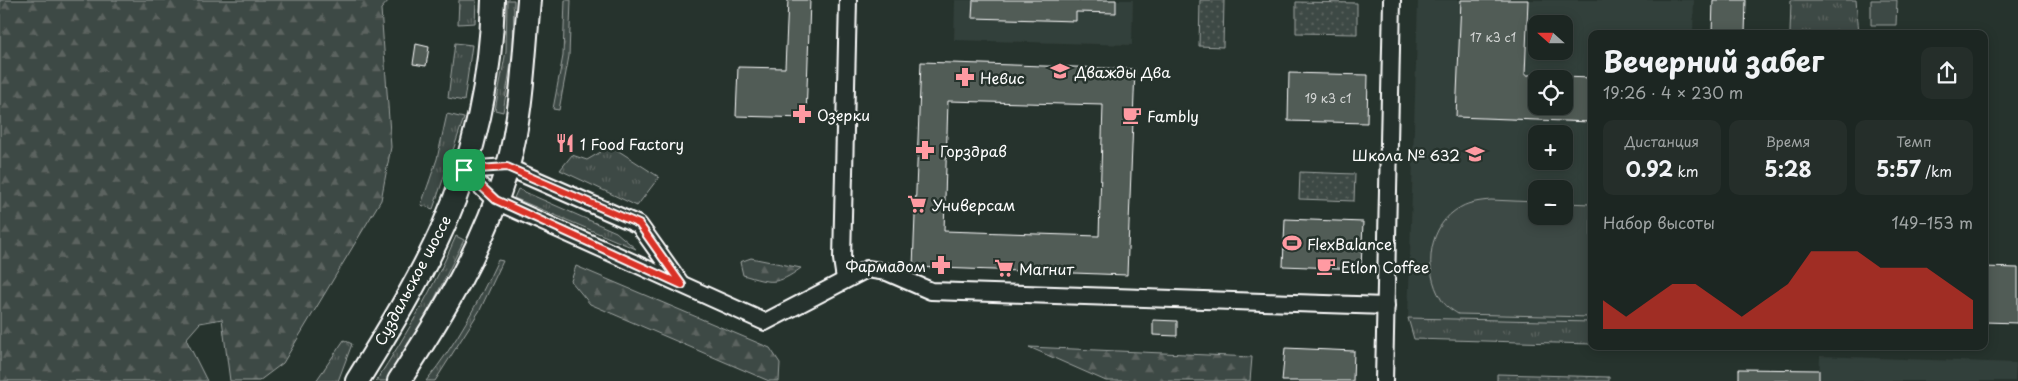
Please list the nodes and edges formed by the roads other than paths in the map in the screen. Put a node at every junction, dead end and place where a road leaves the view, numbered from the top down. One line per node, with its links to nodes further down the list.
1 (493, 0): 6 (main road, Суздальское шоссе)
2 (530, 0): 5 (main road)
3 (848, 0): 8 (street)
4 (1392, 0): 10 (street)
5 (507, 167): 6 (street); 7 (main road); 9 (street)
6 (464, 170): 7 (street); 11 (main road, Суздальское шоссе)
7 (496, 200): 9 (street); 12 (main road)
8 (845, 279): 9 (street); 10 (street)
9 (682, 285)
10 (1386, 306): 13 (street)
11 (357, 381)
12 (399, 381)
13 (1384, 381)

